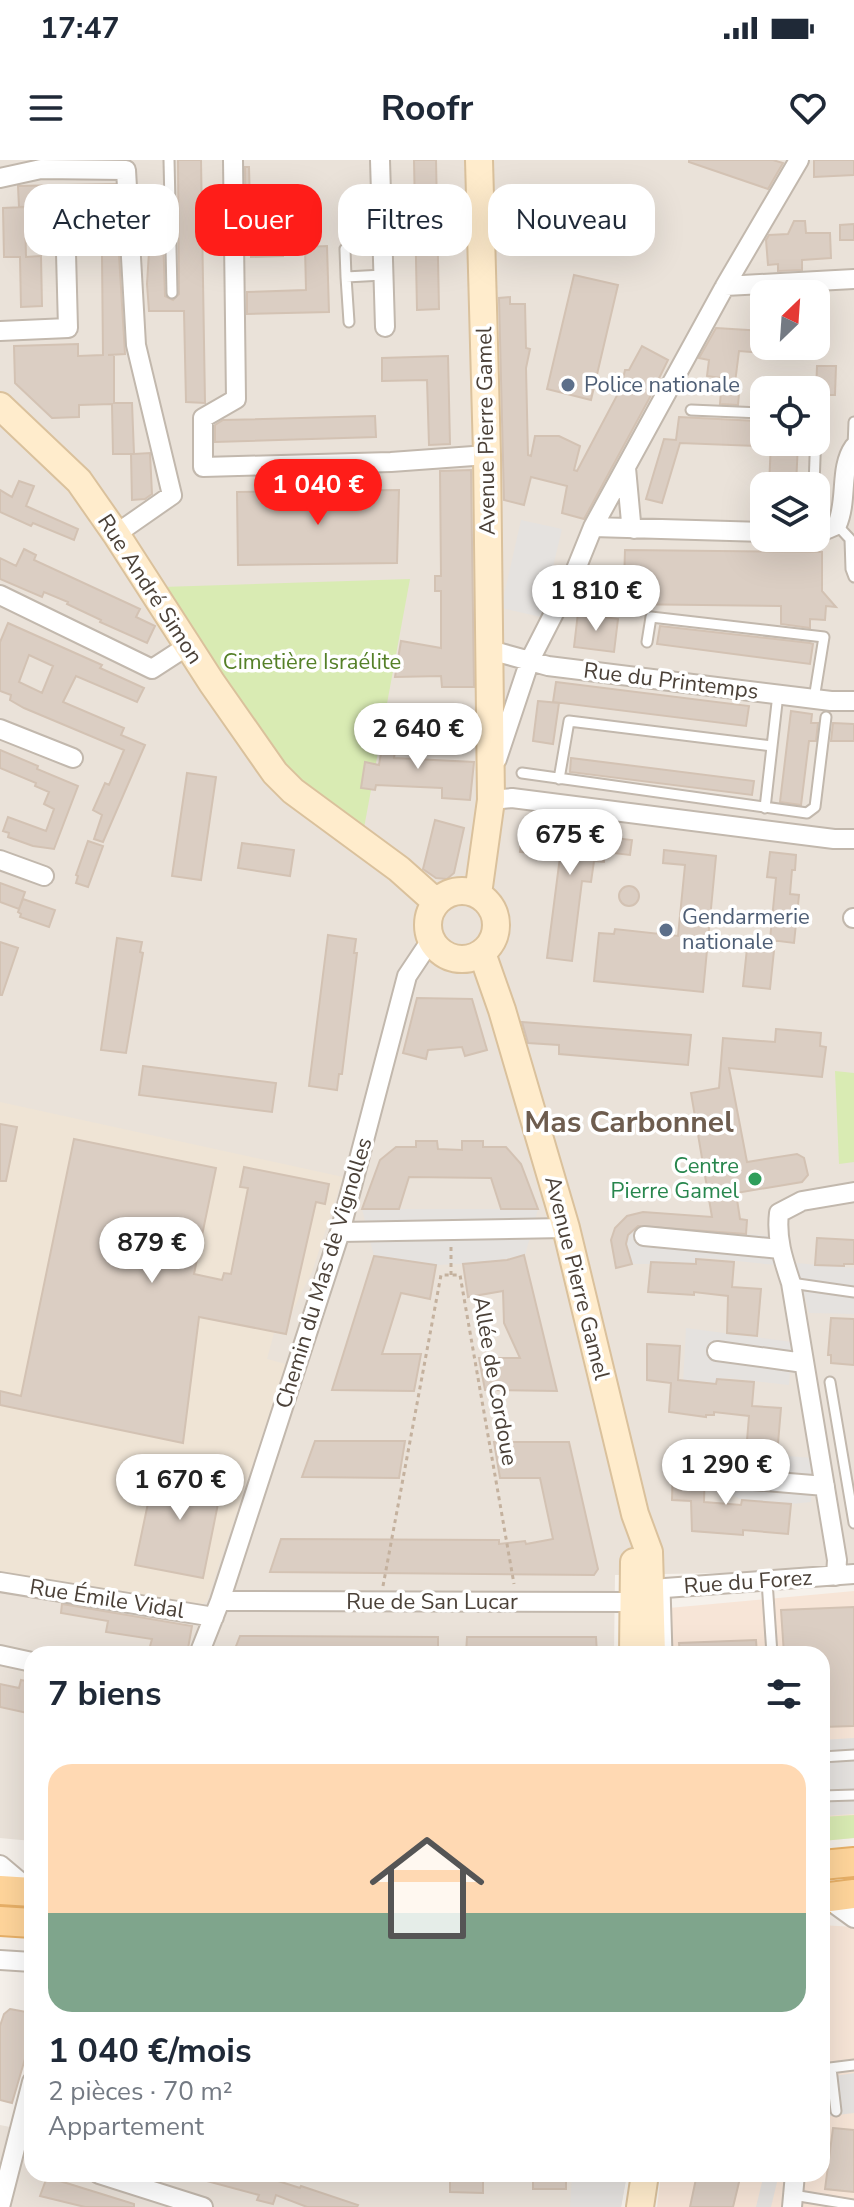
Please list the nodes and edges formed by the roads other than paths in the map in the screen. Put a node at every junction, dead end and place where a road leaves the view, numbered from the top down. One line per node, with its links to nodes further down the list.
1 (169, 160): 13 (lane)
2 (233, 160): 22 (street)
3 (380, 160): 9 (street)
4 (479, 160): 22 (street, Avenue Pierre Gamel)
5 (799, 160): 12 (street)
6 (0, 178): 29 (street)
7 (66, 256): 16 (street)
8 (345, 256): 10 (lane)
9 (383, 275): 10 (lane); 15 (street)
10 (346, 277): 14 (lane)
11 (854, 279): 12 (street)
12 (725, 286): 23 (street)
13 (172, 293)
14 (349, 322)
15 (385, 327)
16 (0, 331)
17 (0, 406): 29 (street, Rue André Simon)
18 (691, 410): 19 (lane)
19 (750, 413)
20 (854, 422): 21 (lane)
21 (853, 447): 24 (street)
22 (487, 455): 35 (street, Avenue Pierre Gamel)
23 (626, 468): 25 (street); 27 (street)
24 (837, 525): 26 (street); 31 (lane)
25 (593, 527): 27 (street); 30 (street)
26 (830, 528)
27 (634, 529): 28 (street); 30 (street)
28 (750, 532)
29 (116, 534): 34 (street, Rue André Simon)
30 (574, 574): 36 (street)
31 (854, 577)
32 (0, 595): 34 (street)
33 (647, 642): 38 (lane)
34 (189, 645): 53 (street, Rue André Simon)
35 (490, 650): 36 (street, Rue du Printemps); 40 (street, Avenue Pierre Gamel)
36 (530, 660): 37 (street, Rue du Printemps); 40 (street); 47 (street)
37 (778, 694): 38 (street, Rue du Printemps); 43 (lane)
38 (814, 699): 39 (street, Rue du Printemps)
39 (854, 701)
40 (491, 708): 47 (street, Avenue Pierre Gamel)
41 (826, 717): 48 (lane)
42 (0, 729): 44 (street)
43 (772, 746): 46 (lane); 48 (lane)
44 (73, 758)
45 (522, 773): 46 (lane)
46 (559, 779): 48 (lane)
47 (491, 788): 49 (street); 52 (street, Avenue Pierre Gamel)
48 (765, 808)
49 (854, 839)
50 (0, 860): 51 (street)
51 (44, 876)
52 (478, 894): 53 (street); 55 (street)
53 (436, 902): 54 (street)
54 (431, 940): 55 (street); 58 (street, Chemin du Mas de Vignolles)
55 (482, 953): 57 (street, Avenue Pierre Gamel)
56 (854, 1192): 60 (street)
57 (566, 1228): 58 (street); 73 (street, Avenue Pierre Gamel)
58 (340, 1232): 74 (street, Chemin du Mas de Vignolles)
59 (644, 1236): 60 (street)
60 (780, 1249): 61 (street)
61 (791, 1283): 62 (lane); 64 (street)
62 (854, 1292)
63 (717, 1351): 64 (street)
64 (804, 1363): 67 (street)
65 (830, 1382): 68 (lane)
66 (742, 1479): 67 (street)
67 (825, 1486): 69 (street)
68 (854, 1524): 69 (lane)
69 (832, 1533): 70 (street)
70 (845, 1575): 71 (street, Rue du Forez)
71 (767, 1581): 73 (street, Rue du Forez); 79 (lane)
72 (0, 1582): 74 (street, Rue Émile Vidal)
73 (648, 1596): 74 (street, Rue de San Lucar); 76 (street, Avenue Pierre Gamel); 77 (street, Avenue Pierre Gamel); 78 (lane)
74 (217, 1609): 75 (street, Chemin du Mas de Vignolles)
75 (202, 1646)
76 (635, 1646)
77 (651, 1646)
78 (664, 1646)
79 (771, 1646)
80 (0, 1655): 81 (street)
81 (24, 1660)
82 (854, 1755): 83 (lane)
83 (830, 1756)
84 (854, 1795): 85 (lane)
85 (830, 1796)
86 (854, 1862): 87 (main road)
87 (830, 1864)
88 (0, 1865): 89 (street)
89 (24, 1885)
90 (0, 1890): 91 (main road)
91 (24, 1892)
92 (854, 1894): 93 (main road)
93 (830, 1897)
94 (830, 1903): 95 (street)
95 (854, 1918)
96 (0, 1921): 97 (main road)
97 (24, 1922)
98 (0, 1960): 99 (street)
99 (24, 1962)
100 (854, 2065): 101 (lane)
101 (830, 2068)
102 (830, 2085): 103 (lane)
103 (836, 2111)
104 (23, 2150): 109 (street)
105 (124, 2182): 110 (street)
106 (644, 2182): 111 (street)
107 (792, 2201): 108 (lane)
108 (854, 2205)
109 (0, 2207)
110 (203, 2207)
111 (640, 2207)

